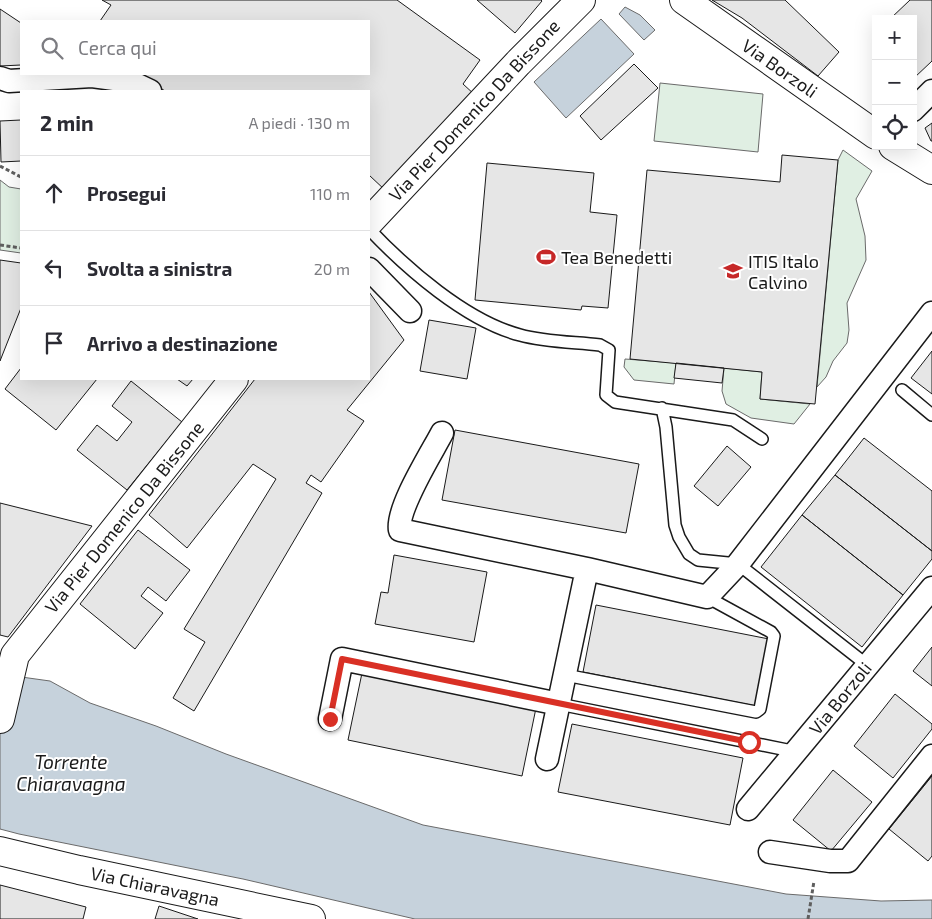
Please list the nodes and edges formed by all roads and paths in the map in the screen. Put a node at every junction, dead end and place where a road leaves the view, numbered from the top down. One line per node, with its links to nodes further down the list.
1 (684, 0): 7 (main road, Via Borzoli)
2 (569, 4): 12 (main road, Via Pier Domenico Da Bissone)
3 (0, 78): 4 (street)
4 (148, 90)
5 (932, 91): 6 (street)
6 (917, 106)
7 (872, 132)
8 (900, 150): 10 (main road)
9 (0, 166): 11 (path)
10 (932, 170)
11 (20, 176)
12 (370, 221)
13 (370, 229): 21 (lane)
14 (0, 245): 15 (path)
15 (20, 248)
16 (370, 270): 17 (street)
17 (410, 312)
18 (932, 313): 25 (street)
19 (233, 380): 29 (main road, Via Pier Domenico Da Bissone)
20 (902, 390): 22 (lane)
21 (662, 408): 24 (lane); 25 (lane)
22 (932, 415)
23 (442, 433): 26 (street)
24 (762, 439)
25 (738, 564): 28 (street); 30 (lane)
26 (587, 569): 28 (street); 31 (street)
27 (932, 588): 30 (street, Via Borzoli)
28 (708, 597): 31 (lane)
29 (8, 659): 33 (main road)
30 (867, 665): 35 (street, Via Borzoli)
31 (565, 674): 32 (street)
32 (559, 704): 34 (street); 35 (lane); 37 (street)
33 (0, 719)
34 (330, 719)
35 (797, 752): 38 (street, Via Borzoli)
36 (932, 756): 40 (street)
37 (547, 759)
38 (748, 809)
39 (0, 851): 42 (main road, Via Chiaravagna)
40 (770, 852)
41 (815, 874): 44 (path)
42 (278, 916): 43 (main road, Via Chiaravagna)
43 (311, 919)
44 (808, 919)

